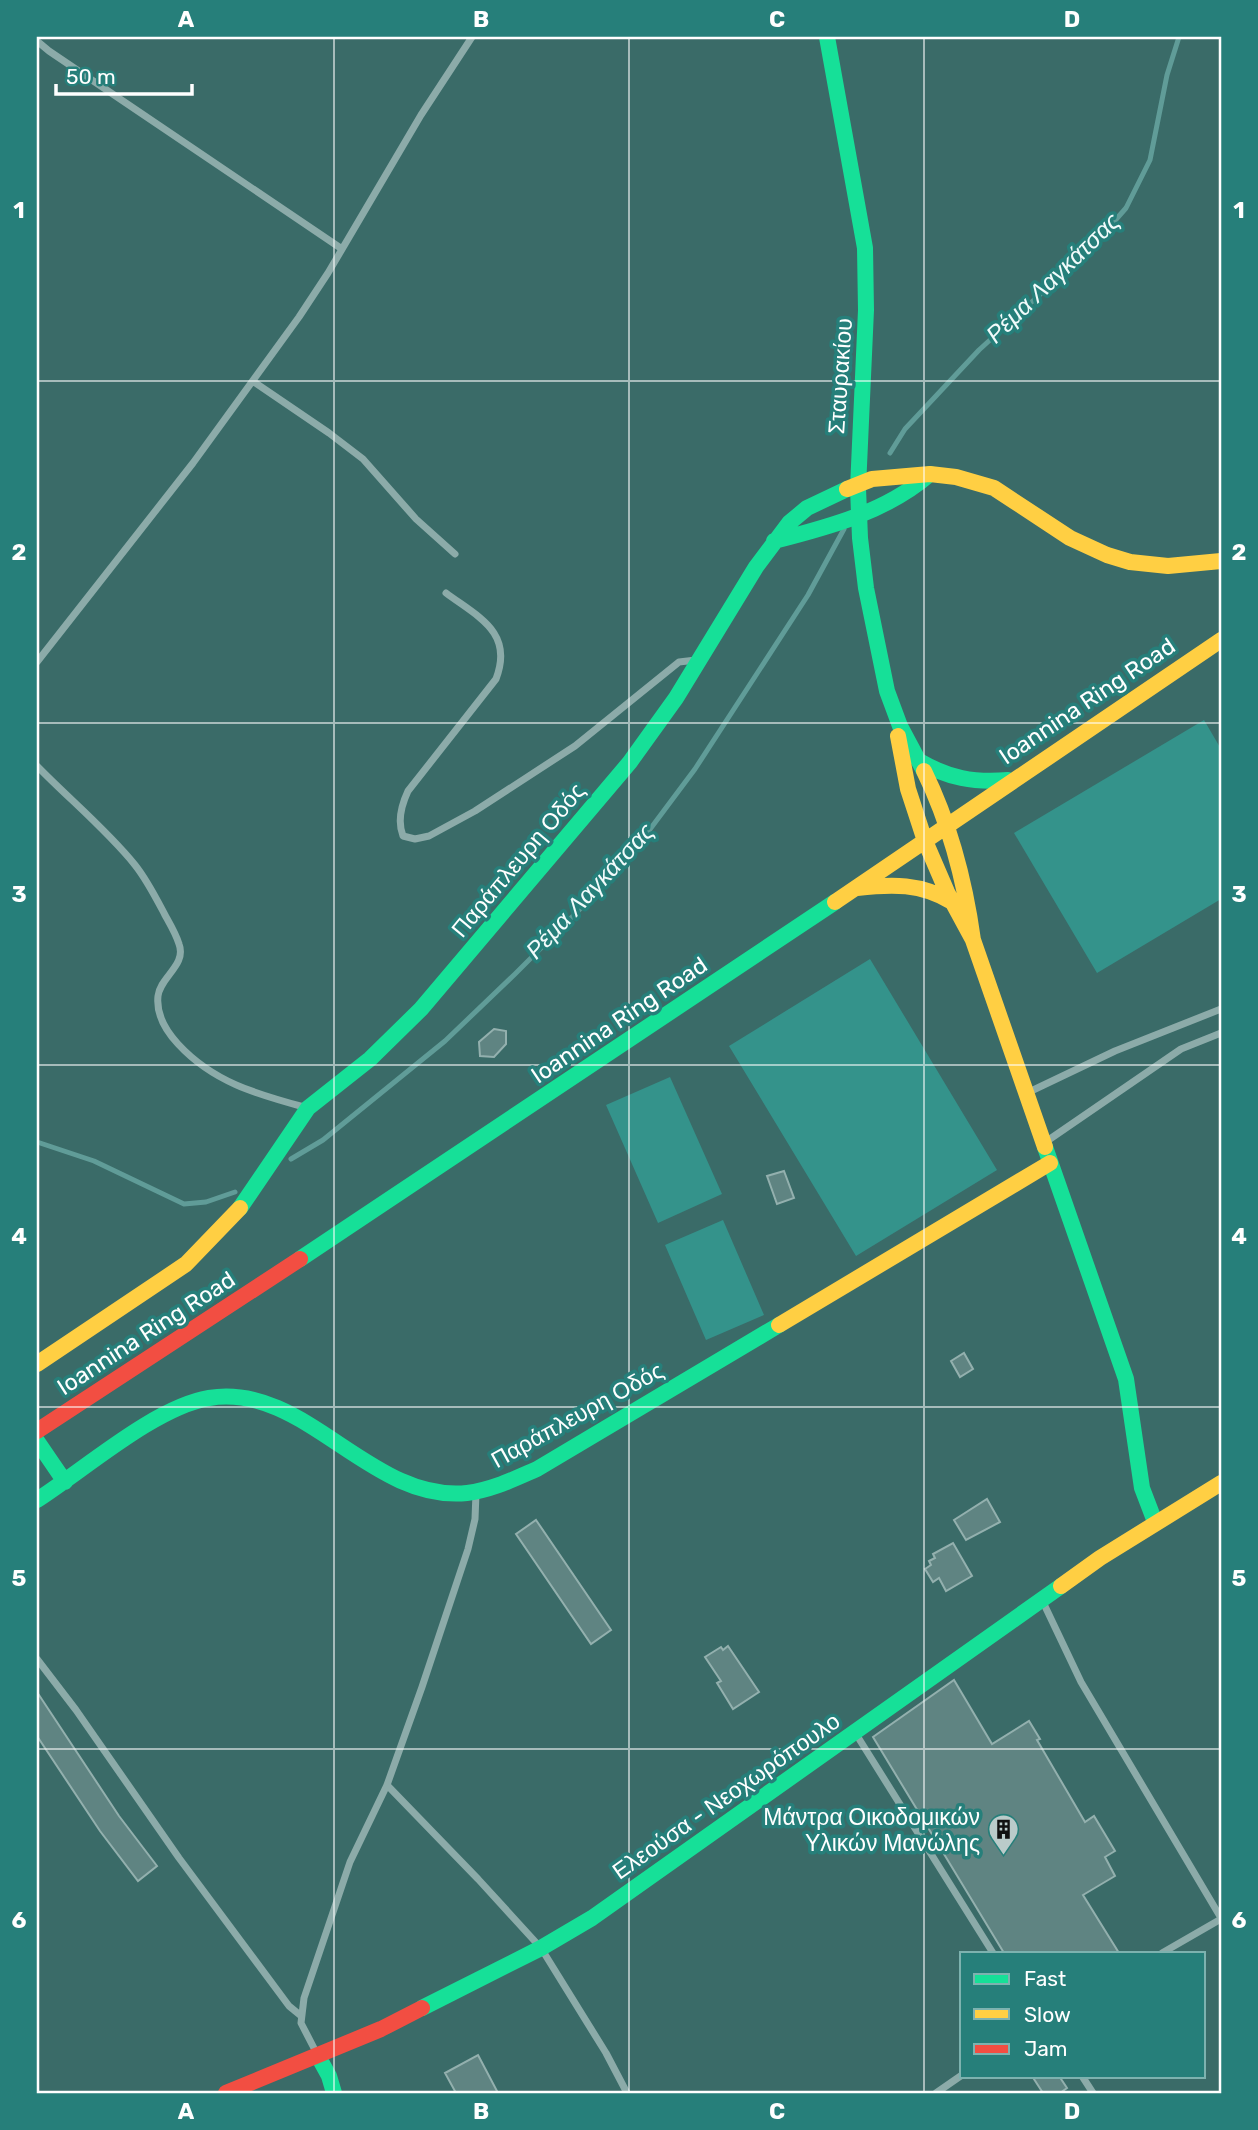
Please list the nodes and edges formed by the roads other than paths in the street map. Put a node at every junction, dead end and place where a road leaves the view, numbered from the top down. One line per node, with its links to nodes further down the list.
1 (472, 37): 4 (street)
2 (827, 37): 7 (main road, Σταυρακίου)
3 (37, 41): 4 (street)
4 (342, 249): 5 (street)
5 (254, 382): 10 (street); 15 (street)
6 (930, 474): 7 (main road, Παράπλευρη Οδός); 8 (main road); 11 (main road, Παράπλευρη Οδός)
7 (858, 483): 8 (main road, Σταυρακίου); 9 (main road, Παράπλευρη Οδός)
8 (859, 514): 9 (main road); 16 (main road, Σταυρακίου)
9 (774, 541): 14 (main road, Παράπλευρη Οδός)
10 (455, 554)
11 (1221, 561)
12 (446, 593): 14 (street)
13 (1221, 640): 19 (main road, Ioannina Ring Road)
14 (700, 661): 28 (main road, Παράπλευρη Οδός)
15 (37, 662)
16 (896, 718): 17 (main road); 21 (main road)
17 (919, 761): 19 (main road); 20 (main road)
18 (37, 766): 28 (street)
19 (1010, 780): 20 (main road, Ioannina Ring Road)
20 (946, 825): 21 (main road, Ioannina Ring Road); 24 (main road)
21 (925, 839): 22 (main road, Ioannina Ring Road); 23 (main road)
22 (855, 888): 23 (main road); 32 (main road, Ioannina Ring Road)
23 (952, 902): 24 (main road)
24 (973, 940): 27 (main road)
25 (1221, 1009): 27 (street)
26 (1221, 1033): 29 (street)
27 (1026, 1093): 29 (main road)
28 (308, 1108): 31 (main road, Παράπλευρη Οδός)
29 (1043, 1144): 30 (main road)
30 (1050, 1163): 35 (main road, Παράπλευρη Οδός); 37 (main road)
31 (37, 1364)
32 (38, 1434): 33 (main road)
33 (65, 1482): 35 (main road, Παράπλευρη Οδός); 36 (main road, Παράπλευρη Οδός)
34 (1221, 1483): 37 (main road, Ελεούσα - Νεοχωρόπουλο)
35 (476, 1492): 41 (street)
36 (37, 1500)
37 (1155, 1522): 38 (main road, Ελεούσα - Νεοχωρόπουλο)
38 (1043, 1601): 40 (main road, Ελεούσα - Νεοχωρόπουλο); 42 (street)
39 (37, 1659): 46 (street)
40 (855, 1732): 43 (main road, Ελεούσα - Νεοχωρόπουλο); 44 (street)
41 (387, 1785): 43 (street); 46 (street)
42 (1221, 1919): 45 (street)
43 (541, 1948): 47 (main road, Ελεούσα - Νεοχωρόπουλο); 52 (street)
44 (992, 1952)
45 (1164, 1952)
46 (300, 2015): 47 (street)
47 (318, 2056): 50 (main road, Ελεούσα - Νεοχωρόπουλο); 51 (main road)
48 (960, 2076): 53 (street)
49 (1083, 2078): 54 (street)
50 (226, 2093)
51 (334, 2093)
52 (627, 2093)
53 (936, 2093)
54 (1093, 2093)

